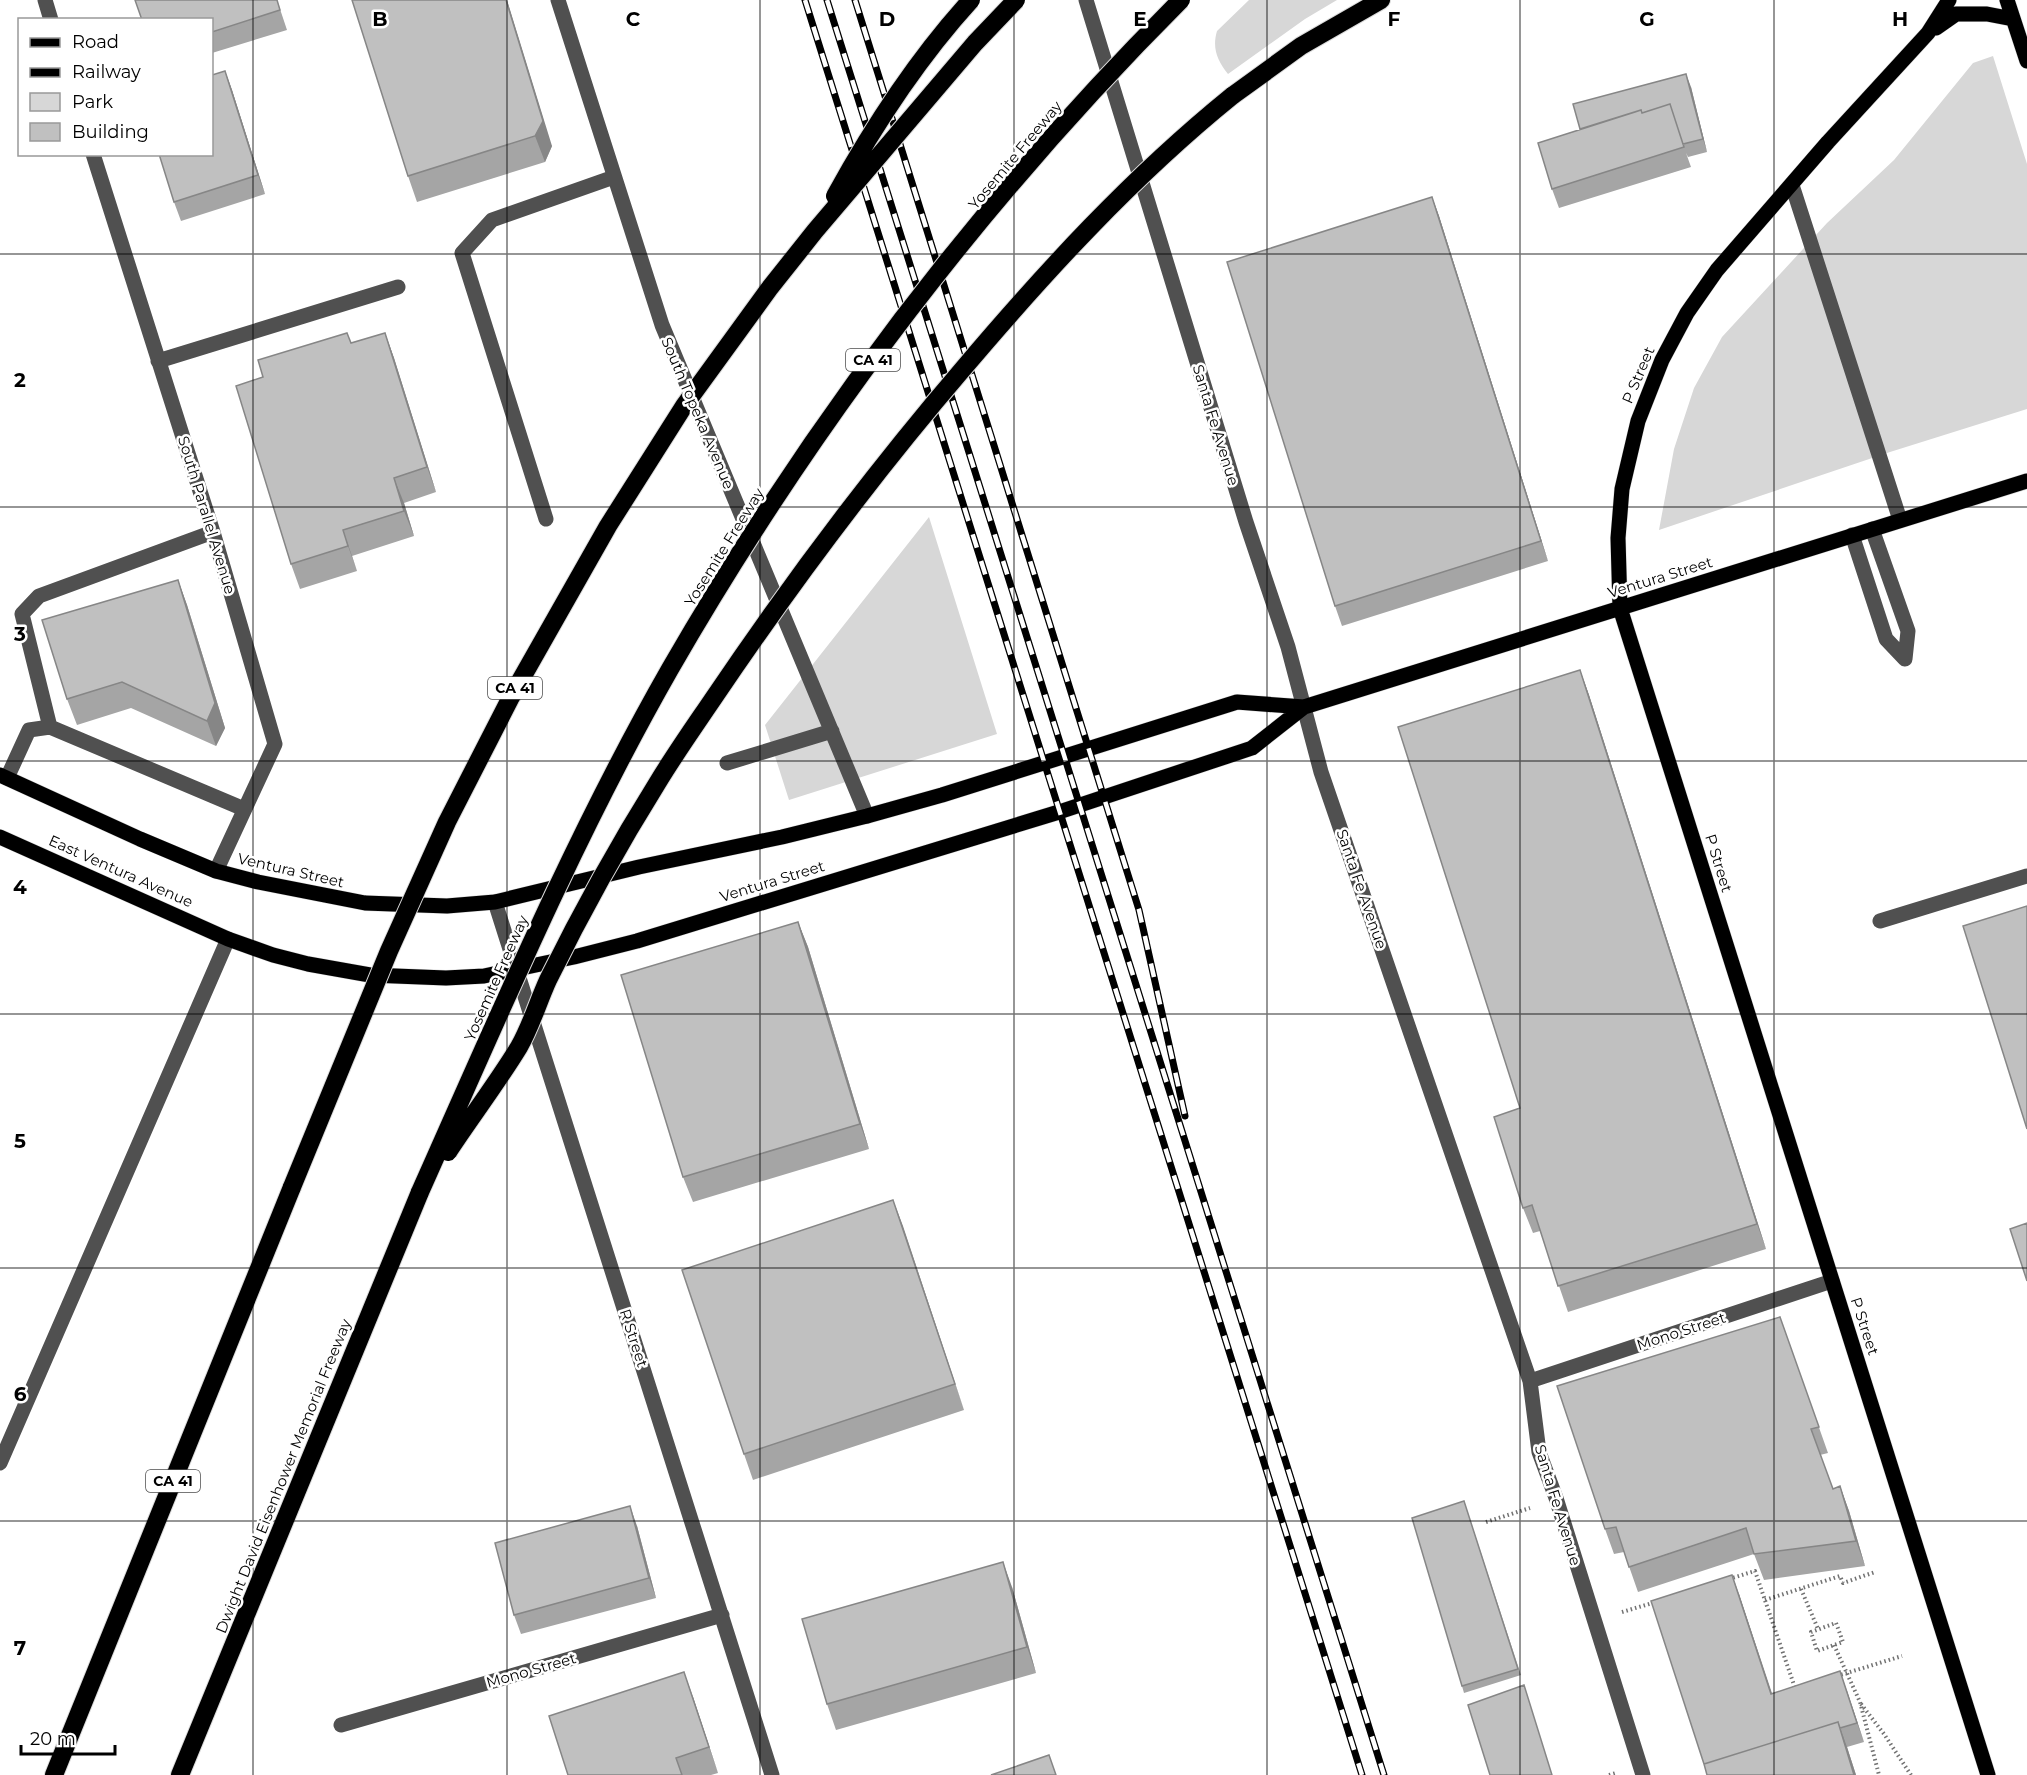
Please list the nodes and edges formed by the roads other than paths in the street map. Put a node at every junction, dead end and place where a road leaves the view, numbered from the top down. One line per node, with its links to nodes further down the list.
1 (45, 0): 10 (street)
2 (558, 0): 15 (street, South Topeka Avenue)
3 (972, 0): 17 (highway, bridge)
4 (1016, 0): 17 (highway, CA 41, bridge)
5 (1086, 0): 27 (street, Santa Fe Avenue)
6 (1180, 0): 41 (highway, Yosemite Freeway / CA 41, bridge)
7 (1381, 0): 41 (highway, bridge)
8 (1948, 0): 12 (main road, P Street)
9 (2007, 0): 11 (main road)
10 (50, 18)
11 (2013, 19): 12 (main road, P Street); 13 (main road)
12 (1928, 33): 16 (main road, P Street)
13 (2027, 61)
14 (94, 156): 19 (street, South Parallel Avenue)
15 (614, 177): 21 (street); 29 (street, South Topeka Avenue)
16 (1792, 184): 22 (street); 26 (main road, P Street)
17 (815, 231): 47 (highway, CA 41, bridge)
18 (398, 287): 19 (street)
19 (158, 361): 24 (street, South Parallel Avenue)
20 (2027, 480): 22 (main road, Ventura Street)
21 (546, 519)
22 (1900, 520): 23 (main road, Ventura Street)
23 (1872, 529): 25 (main road, Ventura Street); 25 (street)
24 (213, 532): 28 (street); 32 (street, South Parallel Avenue)
25 (1852, 536): 26 (main road, Ventura Street)
26 (1620, 608): 27 (main road, Ventura Street); 42 (main road, P Street)
27 (1304, 707): 33 (main road, Ventura Street); 40 (main road, Ventura Street); 43 (street, Santa Fe Avenue)
28 (50, 727): 31 (street); 32 (street)
29 (832, 731): 30 (street); 33 (street, South Topeka Avenue)
30 (727, 763)
31 (4, 777): 35 (main road)
32 (244, 809): 35 (street, South Parallel Avenue)
33 (867, 816): 37 (main road, Ventura Street)
34 (0, 837): 39 (main road, East Ventura Avenue)
35 (216, 871): 37 (main road, Ventura Street)
36 (2027, 876): 38 (street)
37 (495, 902): 40 (street, R Street)
38 (1880, 921)
39 (228, 939): 40 (main road, Ventura Street); 44 (street)
40 (516, 970): 45 (street, R Street)
41 (420, 1192): 48 (highway, Dwight David Eisenhower Memorial Freeway / CA 41)
42 (1832, 1281): 43 (street, Mono Street); 51 (main road, P Street)
43 (1530, 1381): 50 (street, Santa Fe Avenue)
44 (0, 1463)
45 (722, 1616): 46 (street, Mono Street); 49 (street, R Street)
46 (341, 1725)
47 (54, 1775)
48 (180, 1775)
49 (772, 1775)
50 (1643, 1775)
51 (1988, 1775)

